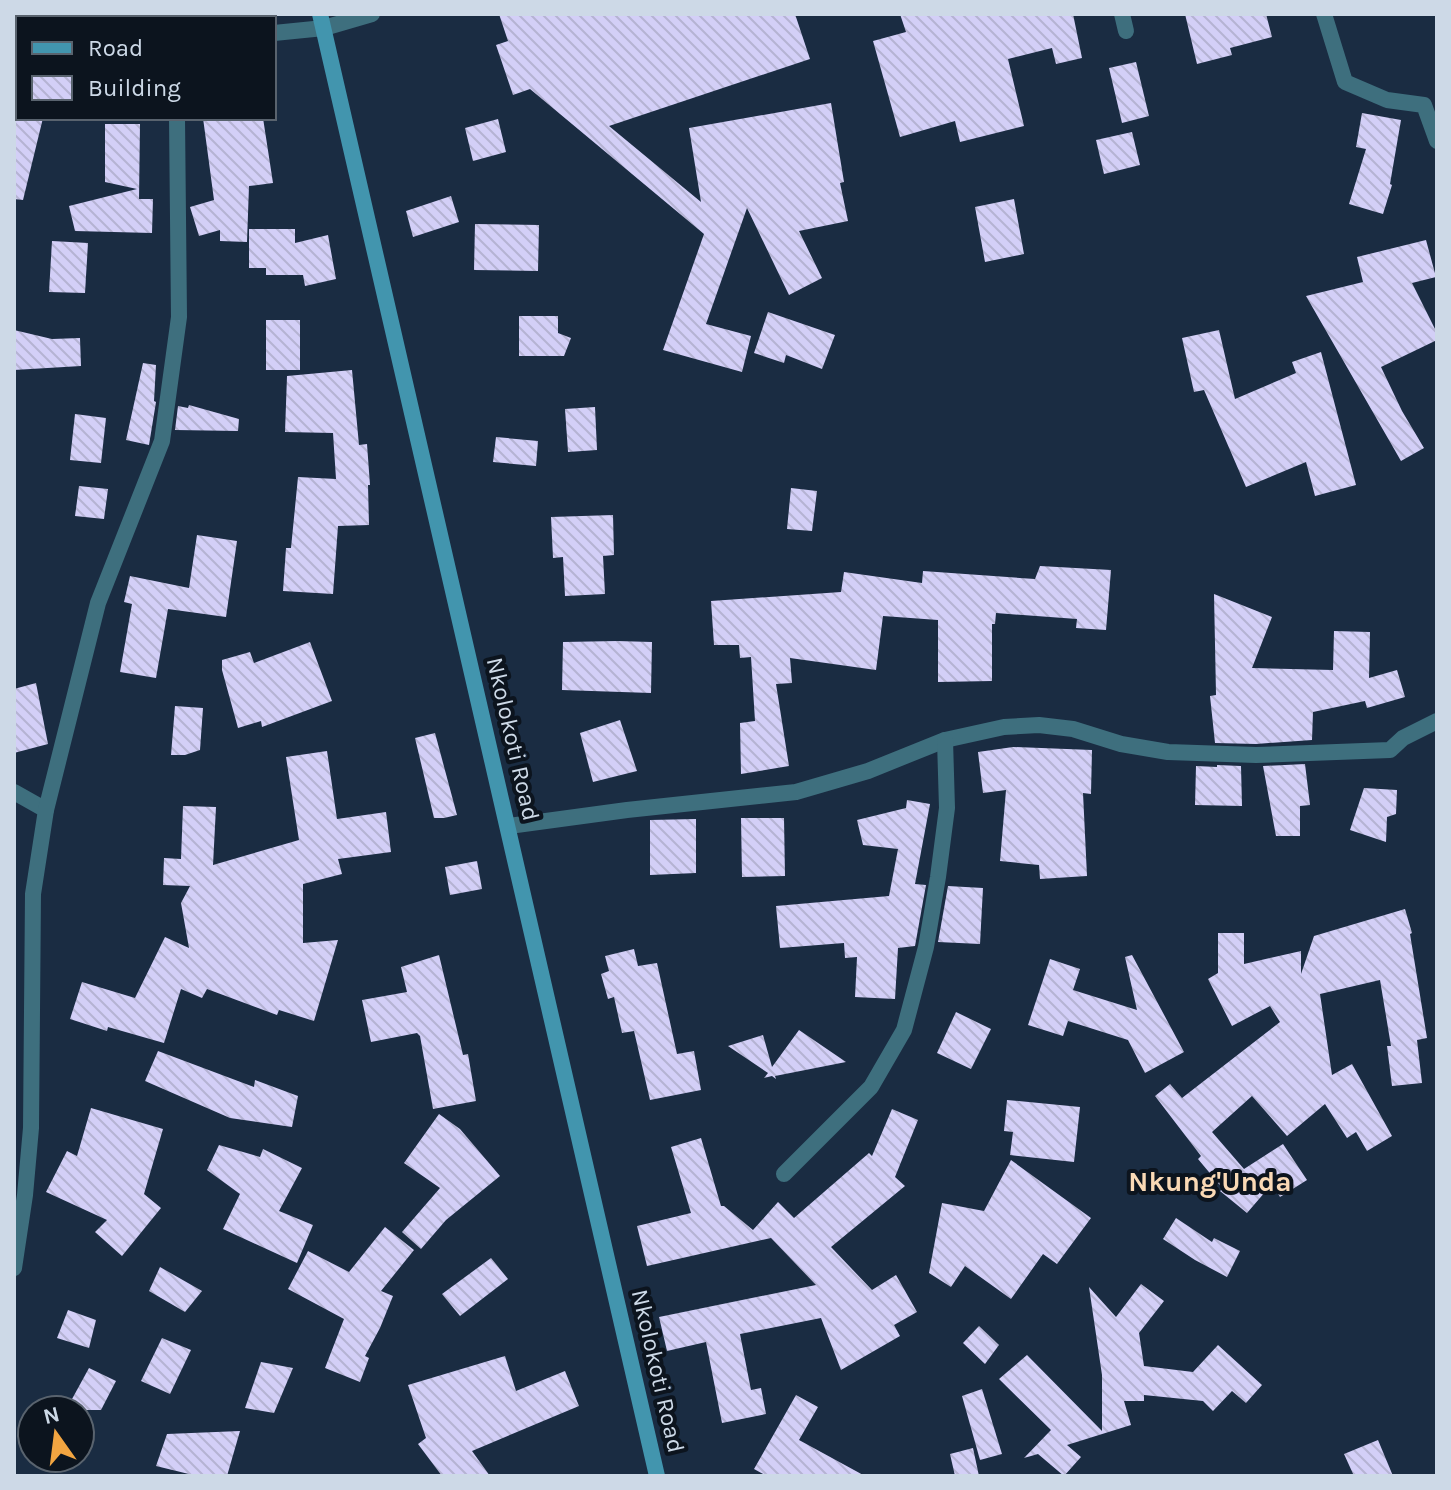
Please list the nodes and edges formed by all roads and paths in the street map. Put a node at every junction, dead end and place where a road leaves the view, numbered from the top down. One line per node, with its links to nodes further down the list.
1 (372, 14): 4 (street)
2 (1122, 14): 5 (street)
3 (1324, 14): 8 (street)
4 (322, 21): 6 (street); 13 (main road, Nkolokoti Road)
5 (1126, 31)
6 (276, 32)
7 (177, 120): 12 (street)
8 (1437, 141)
9 (1437, 721): 10 (street)
10 (945, 740): 13 (street); 14 (street)
11 (14, 792): 12 (street)
12 (46, 810): 15 (street)
13 (509, 826): 16 (main road, Nkolokoti Road)
14 (784, 1174)
15 (14, 1268)
16 (657, 1476)

